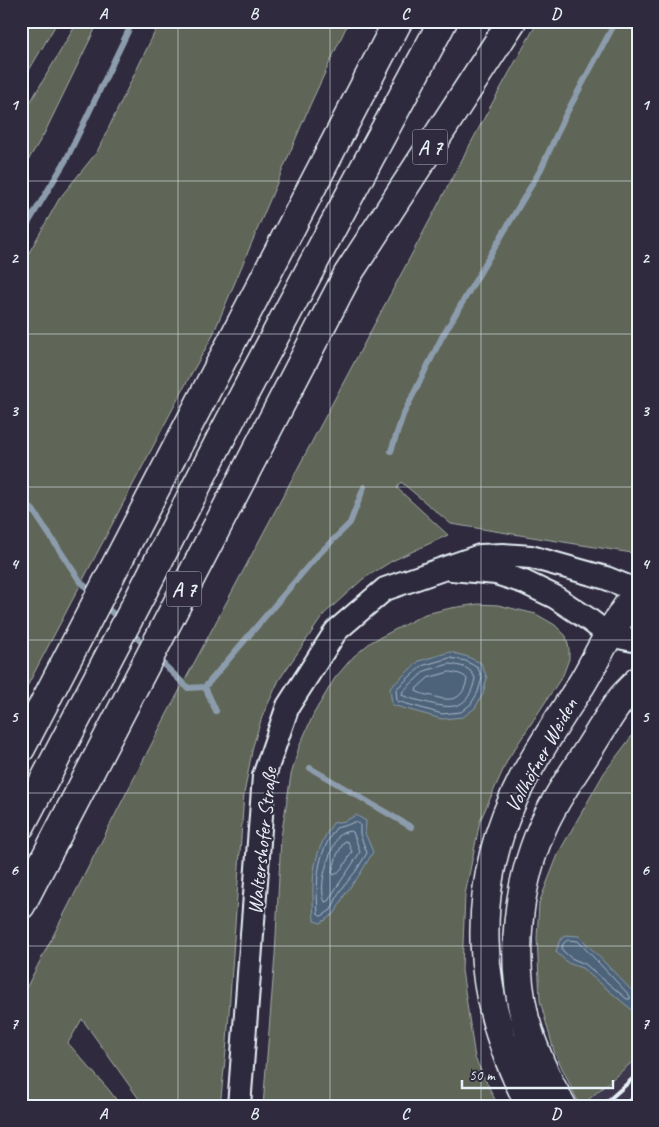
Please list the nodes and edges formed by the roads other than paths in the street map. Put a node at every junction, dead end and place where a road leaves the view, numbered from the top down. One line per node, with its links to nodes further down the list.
1 (398, 21): 9 (main road)
2 (443, 21): 10 (main road, A 7)
3 (512, 21): 11 (main road, A 7)
4 (445, 568): 5 (street, Waltershofer Straße); 6 (street, Waltershofer Straße); 12 (street, Waltershofer Straße)
5 (638, 591): 6 (main road, Vollhöfner Weiden)
6 (609, 635): 7 (street, Waltershofer Straße); 13 (main road, Vollhöfner Weiden)
7 (638, 641)
8 (638, 681): 14 (main road, Vollhöfner Weiden)
9 (21, 748)
10 (21, 825)
11 (21, 905)
12 (239, 1106)
13 (531, 1106)
14 (562, 1106)

